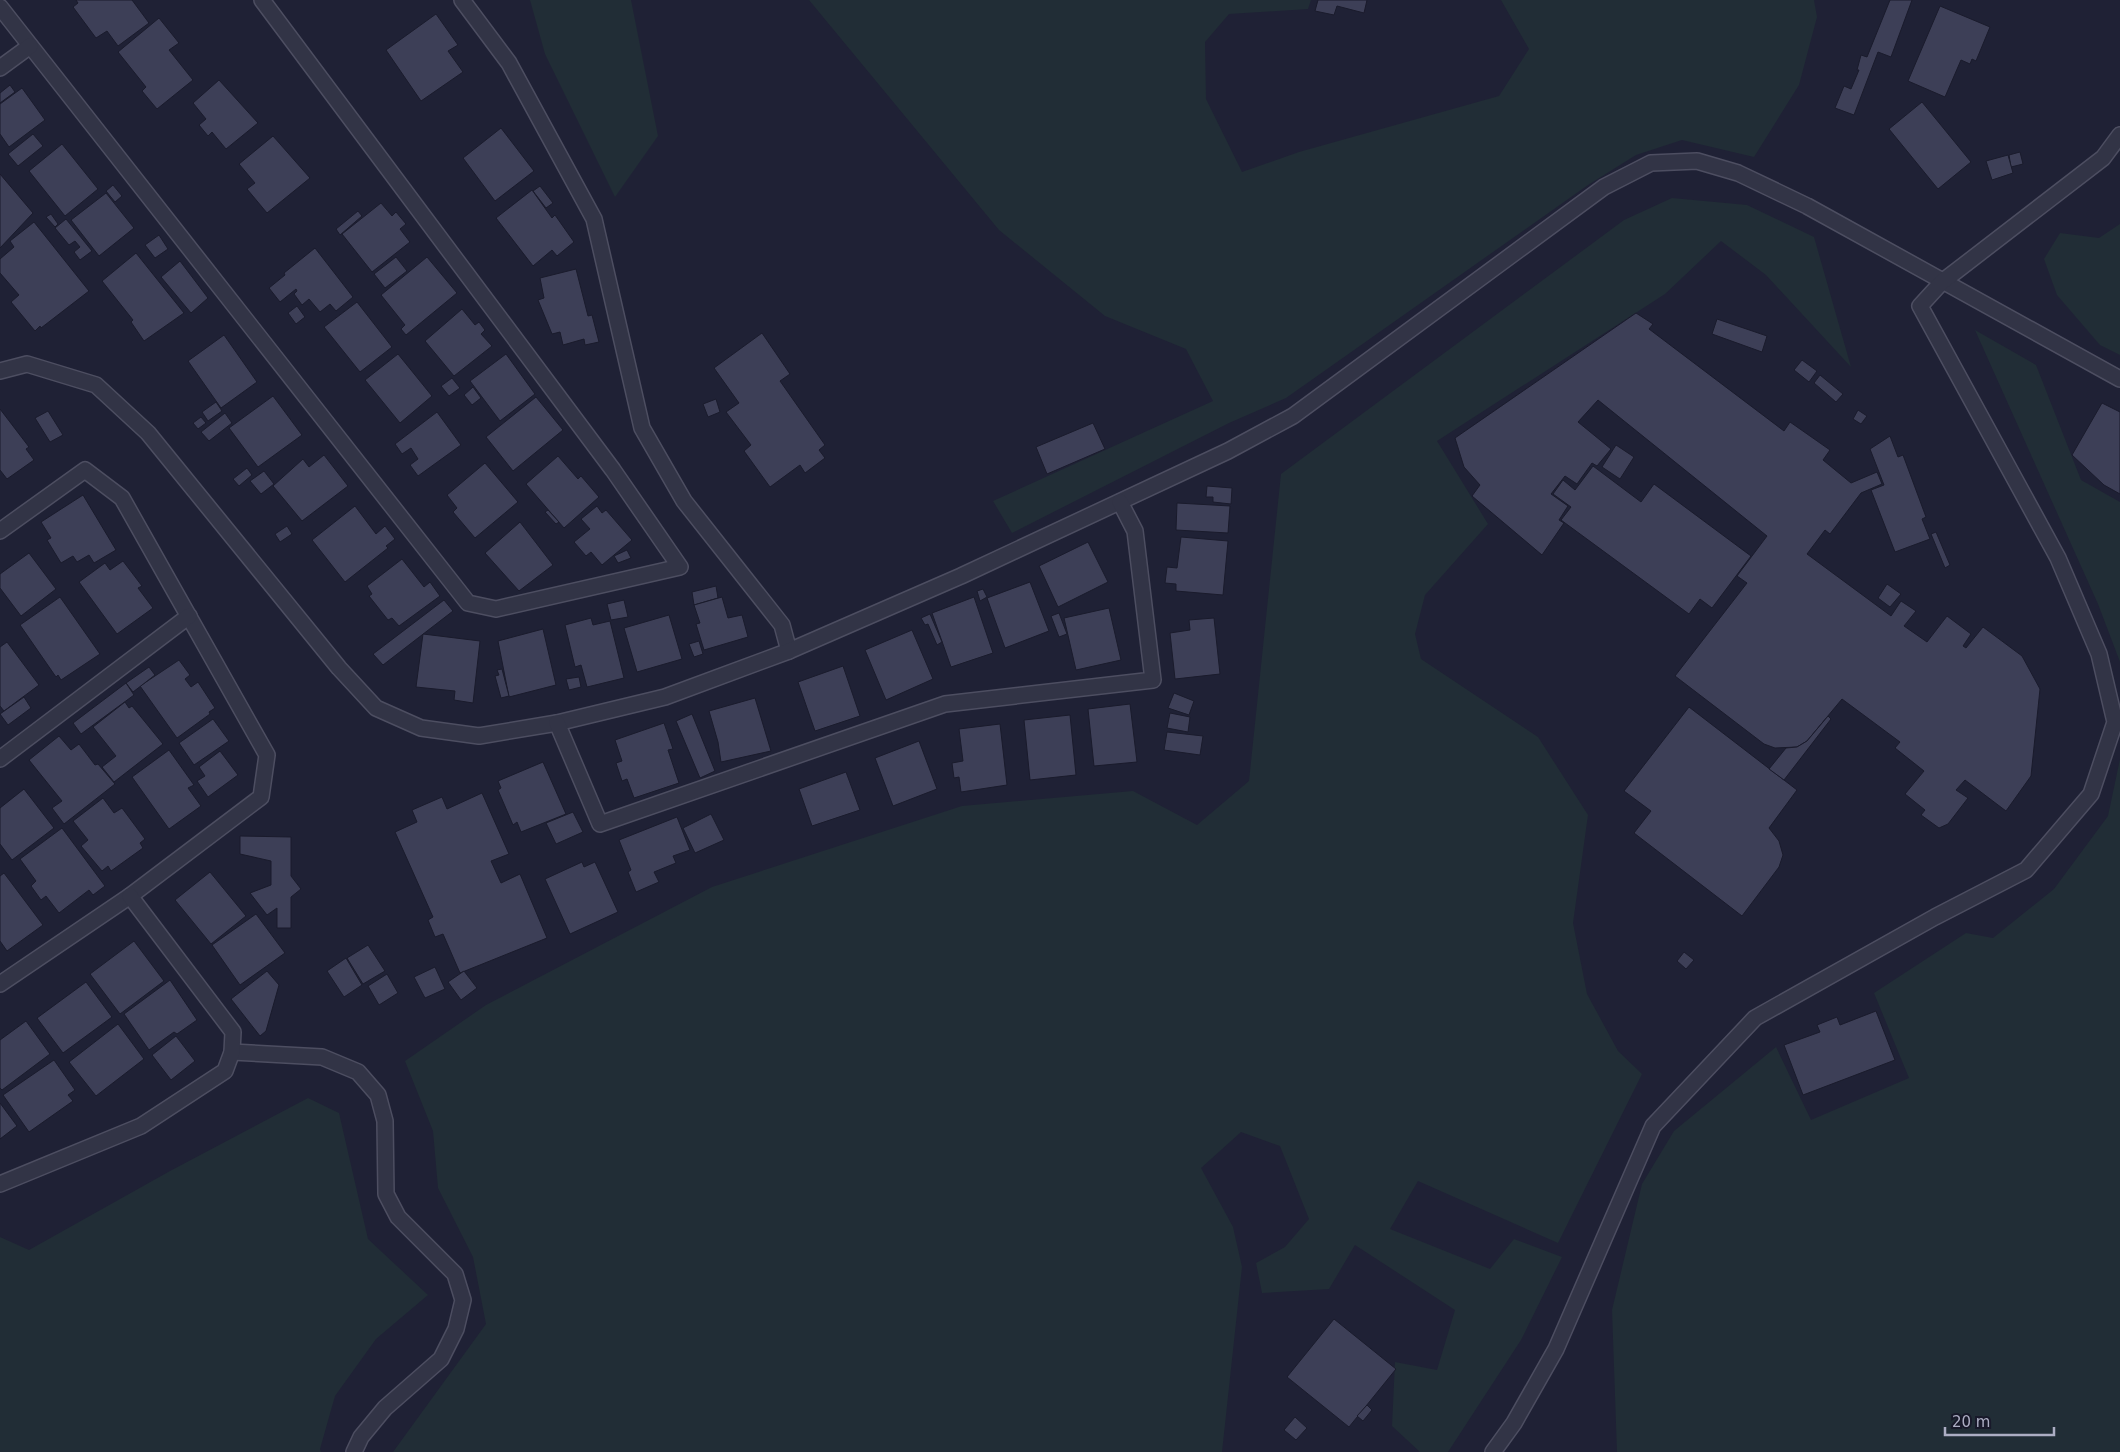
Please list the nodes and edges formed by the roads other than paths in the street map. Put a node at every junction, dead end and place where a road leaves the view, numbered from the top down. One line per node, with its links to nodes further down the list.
1 (262, 0): 4 (street)
2 (462, 0): 13 (street)
3 (0, 7): 4 (street)
4 (30, 46): 5 (street)
5 (0, 68)
6 (2120, 135): 7 (street)
7 (1942, 282): 9 (street); 10 (street); 21 (street)
8 (0, 370): 14 (street)
9 (2120, 379)
10 (1120, 502): 13 (street); 14 (street)
11 (0, 531): 12 (street)
12 (189, 616): 15 (street); 16 (street)
13 (789, 651): 14 (street)
14 (557, 722)
15 (0, 759)
16 (130, 896): 17 (street); 18 (street)
17 (0, 984)
18 (232, 1052): 19 (street); 20 (street)
19 (0, 1184)
20 (354, 1452)
21 (1493, 1452)

